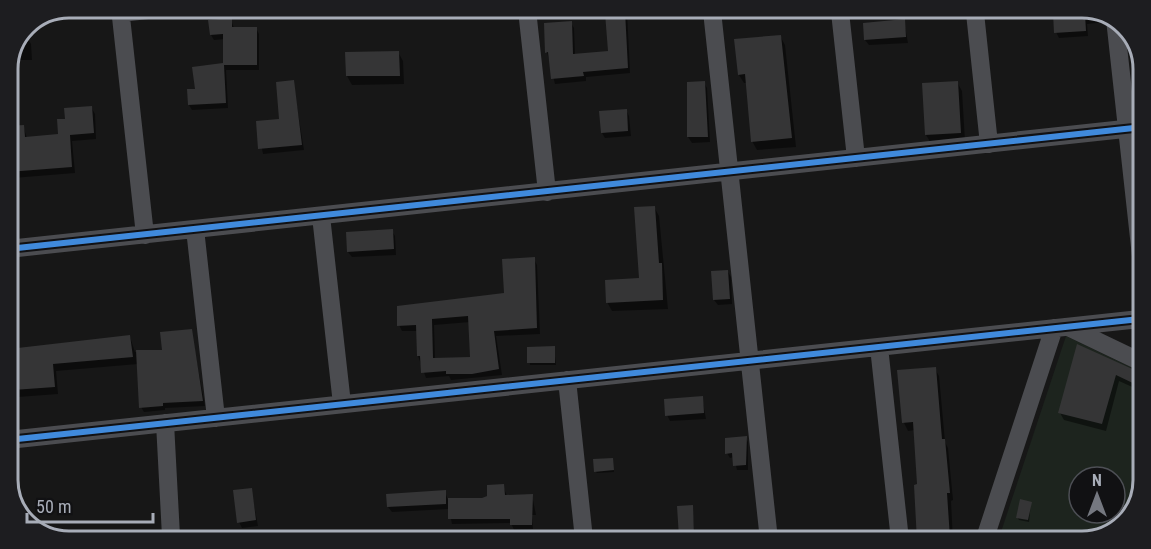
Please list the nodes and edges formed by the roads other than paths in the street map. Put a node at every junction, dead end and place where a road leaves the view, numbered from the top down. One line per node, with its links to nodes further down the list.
1 (122, 18): 15 (street)
2 (528, 18): 12 (street)
3 (713, 18): 11 (street)
4 (841, 18): 10 (street)
5 (976, 18): 9 (street)
6 (1118, 33): 7 (street)
7 (1133, 117)
8 (1133, 128): 9 (street)
9 (989, 144): 10 (street)
10 (856, 158): 11 (street)
11 (729, 172): 12 (street); 21 (street)
12 (547, 192): 13 (street)
13 (321, 216): 14 (street); 23 (street)
14 (195, 229): 15 (street); 24 (street)
15 (145, 235): 16 (street)
16 (18, 248)
17 (1133, 320): 18 (street)
18 (1061, 327): 19 (street); 20 (street); 31 (street)
19 (879, 347): 21 (street); 30 (street)
20 (1133, 358)
21 (750, 361): 22 (street); 29 (street)
22 (567, 380): 23 (street); 28 (street)
23 (342, 404): 24 (street)
24 (216, 418): 25 (street)
25 (165, 423): 26 (street); 27 (street)
26 (18, 439)
27 (171, 531)
28 (583, 531)
29 (768, 531)
30 (899, 531)
31 (988, 531)

